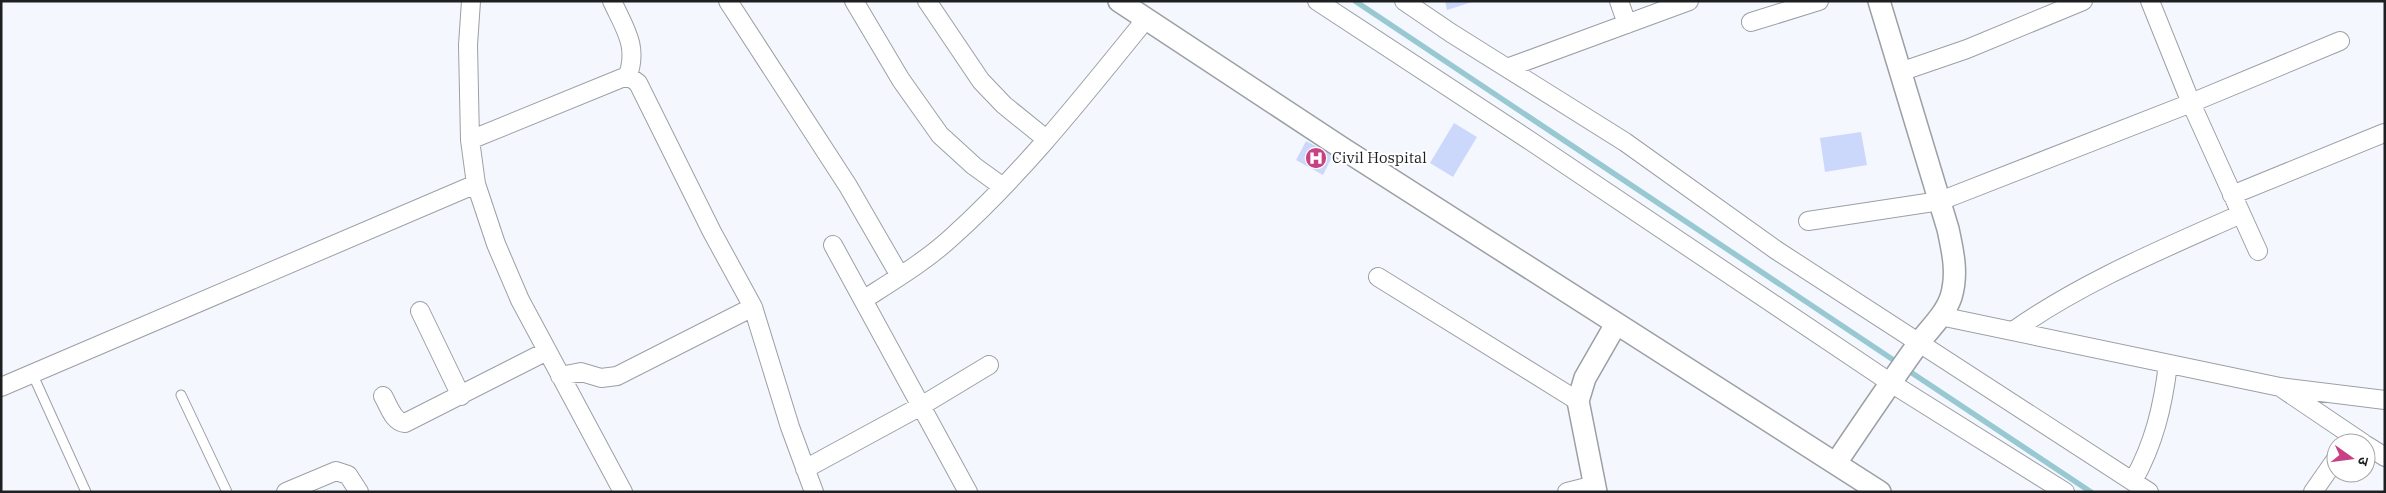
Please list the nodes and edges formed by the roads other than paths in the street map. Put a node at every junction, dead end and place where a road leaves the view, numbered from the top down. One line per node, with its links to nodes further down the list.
1 (471, 1): 25 (street)
2 (612, 1): 21 (street)
3 (728, 1): 34 (street)
4 (854, 1): 27 (street)
5 (927, 1): 24 (street)
6 (1119, 1): 15 (street)
7 (1317, 1): 47 (street)
8 (1404, 1): 19 (street)
9 (1619, 1): 17 (street)
10 (1690, 1): 17 (street)
11 (1819, 1): 16 (street)
12 (1880, 1): 20 (street)
13 (2083, 1): 20 (street)
14 (2150, 1): 22 (street)
15 (1146, 19): 24 (street); 40 (street)
16 (1751, 22)
17 (1627, 24): 19 (street)
18 (2340, 41): 22 (street)
19 (1507, 68): 42 (street)
20 (1900, 72): 29 (street)
21 (627, 78): 25 (street); 37 (street)
22 (2191, 103): 28 (street); 29 (street)
23 (2384, 133): 28 (street)
24 (1046, 139): 27 (street)
25 (470, 140): 26 (street)
26 (476, 184): 43 (street); 46 (street)
27 (1003, 187): 34 (street)
28 (2232, 195): 30 (street)
29 (1940, 201): 31 (street); 39 (street)
30 (2241, 214): 33 (street); 41 (street)
31 (1808, 221)
32 (833, 245): 36 (street)
33 (2258, 251)
34 (900, 276): 36 (street)
35 (1378, 277): 55 (street)
36 (863, 300): 56 (street)
37 (753, 307): 48 (street); 59 (street)
38 (420, 312): 53 (street)
39 (1940, 316): 41 (street); 42 (street)
40 (1616, 324): 55 (street); 58 (street)
41 (2014, 331): 44 (street)
42 (1920, 342): 47 (street); 61 (street)
43 (547, 352): 48 (street); 53 (street)
44 (2168, 364): 50 (street); 61 (street)
45 (989, 365): 56 (street)
46 (32, 373): 49 (street); 63 (lane)
47 (1898, 373): 58 (street); 72 (street)
48 (560, 376): 67 (street)
49 (1, 387)
50 (2280, 388): 54 (street); 57 (street)
51 (181, 395): 64 (lane)
52 (383, 396): 53 (street)
53 (461, 396)
54 (2385, 400)
55 (1578, 401): 62 (street)
56 (921, 406): 59 (street); 69 (street)
57 (2344, 433)
58 (1836, 463): 71 (street)
59 (806, 469): 68 (street)
60 (2326, 473): 74 (street)
61 (2133, 481): 73 (street)
62 (1596, 489): 70 (street)
63 (86, 492)
64 (227, 492)
65 (286, 492): 66 (street)
66 (359, 492)
67 (623, 492)
68 (814, 492)
69 (968, 492)
70 (1567, 492)
71 (1880, 492)
72 (2065, 492)
73 (2149, 492)
74 (2314, 492)

